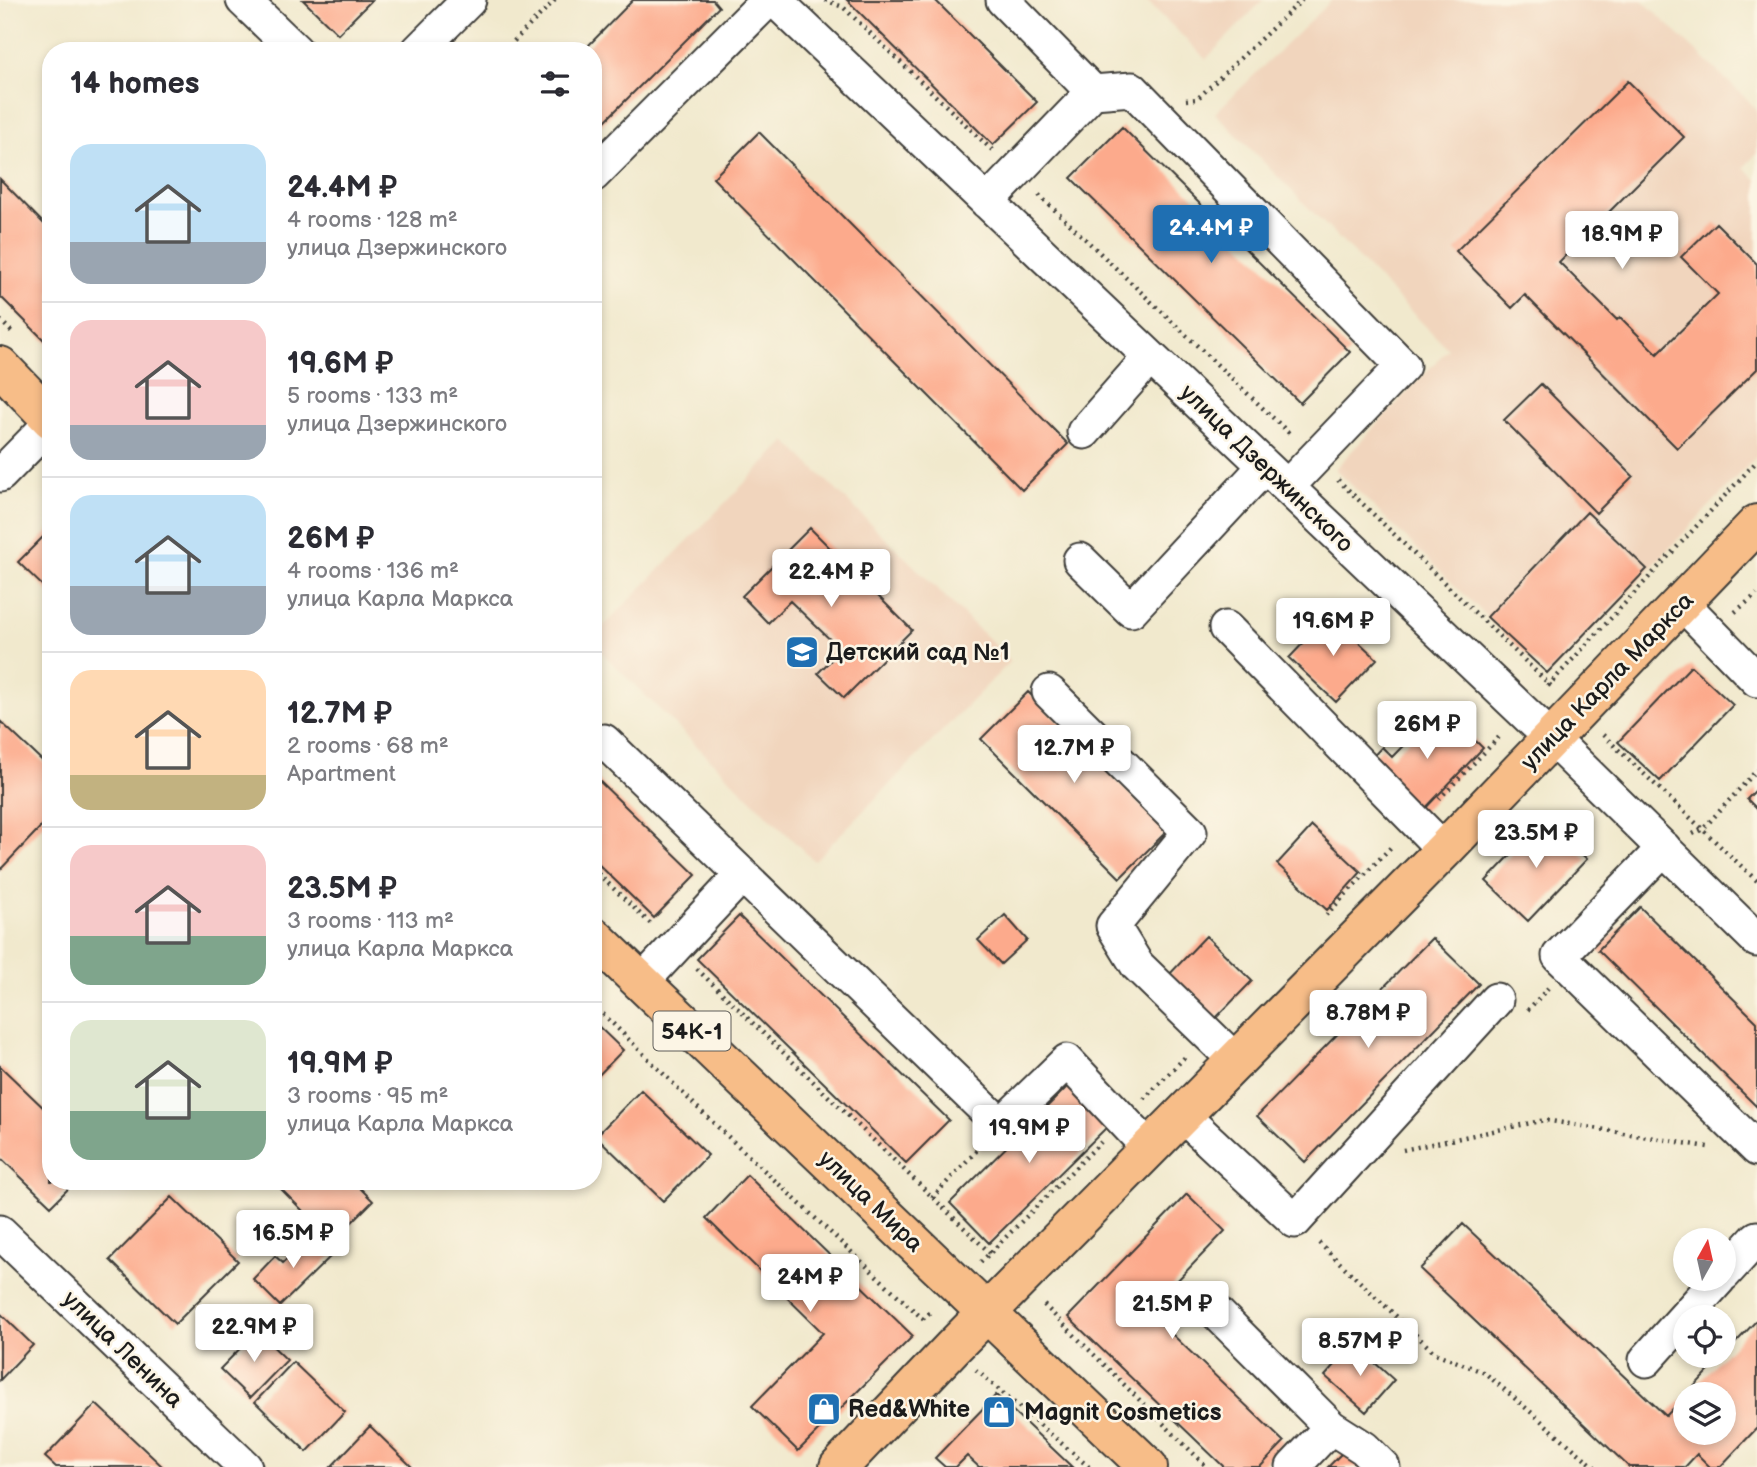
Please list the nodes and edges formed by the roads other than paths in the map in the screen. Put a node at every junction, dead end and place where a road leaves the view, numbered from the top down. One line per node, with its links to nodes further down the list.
1 (243, 0): 6 (street)
2 (469, 0): 7 (street)
3 (768, 0): 9 (street)
4 (775, 0): 10 (street, улица Дзержинского)
5 (1003, 0): 8 (street)
6 (287, 42)
7 (427, 42)
8 (1093, 92): 10 (street); 17 (street)
9 (602, 166)
10 (987, 202): 11 (street, улица Дзержинского)
11 (1150, 357): 15 (street); 17 (street, улица Дзержинского)
12 (0, 366): 13 (main road)
13 (42, 411)
14 (42, 431): 16 (street)
15 (1084, 432)
16 (0, 475)
17 (1276, 476): 19 (street); 24 (street, улица Дзержинского)
18 (1757, 524): 20 (main road, улица Карла Маркса)
19 (1080, 560)
20 (1682, 603): 22 (street); 24 (main road, улица Карла Маркса)
21 (1226, 628): 27 (street)
22 (1757, 680)
23 (1049, 692): 33 (street)
24 (1552, 739): 26 (street, улица Дзержинского); 27 (main road, улица Карла Маркса)
25 (604, 741): 28 (street)
26 (1664, 848): 29 (street, улица Дзержинского); 35 (street)
27 (1444, 850): 33 (main road, улица Карла Маркса)
28 (743, 875): 31 (street); 36 (street)
29 (1757, 940)
30 (602, 944): 31 (main road, улица Мира / 54К-1)
31 (642, 982): 42 (main road, улица Мира / 54К-1)
32 (1496, 1000): 34 (street)
33 (1237, 1062): 34 (main road, улица Карла Маркса)
34 (1183, 1116): 36 (main road, улица Карла Маркса)
35 (1757, 1149)
36 (1150, 1150): 42 (main road, улица Карла Маркса)
37 (0, 1232): 45 (street, улица Ленина)
38 (1757, 1238): 39 (street)
39 (1736, 1261)
40 (1707, 1292): 43 (street)
41 (1207, 1303): 44 (street)
42 (988, 1312): 46 (main road, улица Карла Маркса); 47 (main road, улица Мира / 54К-1)
43 (1646, 1360)
44 (1331, 1427): 48 (street); 49 (street)
45 (245, 1467)
46 (839, 1467)
47 (1148, 1467)
48 (1293, 1467)
49 (1383, 1467)

